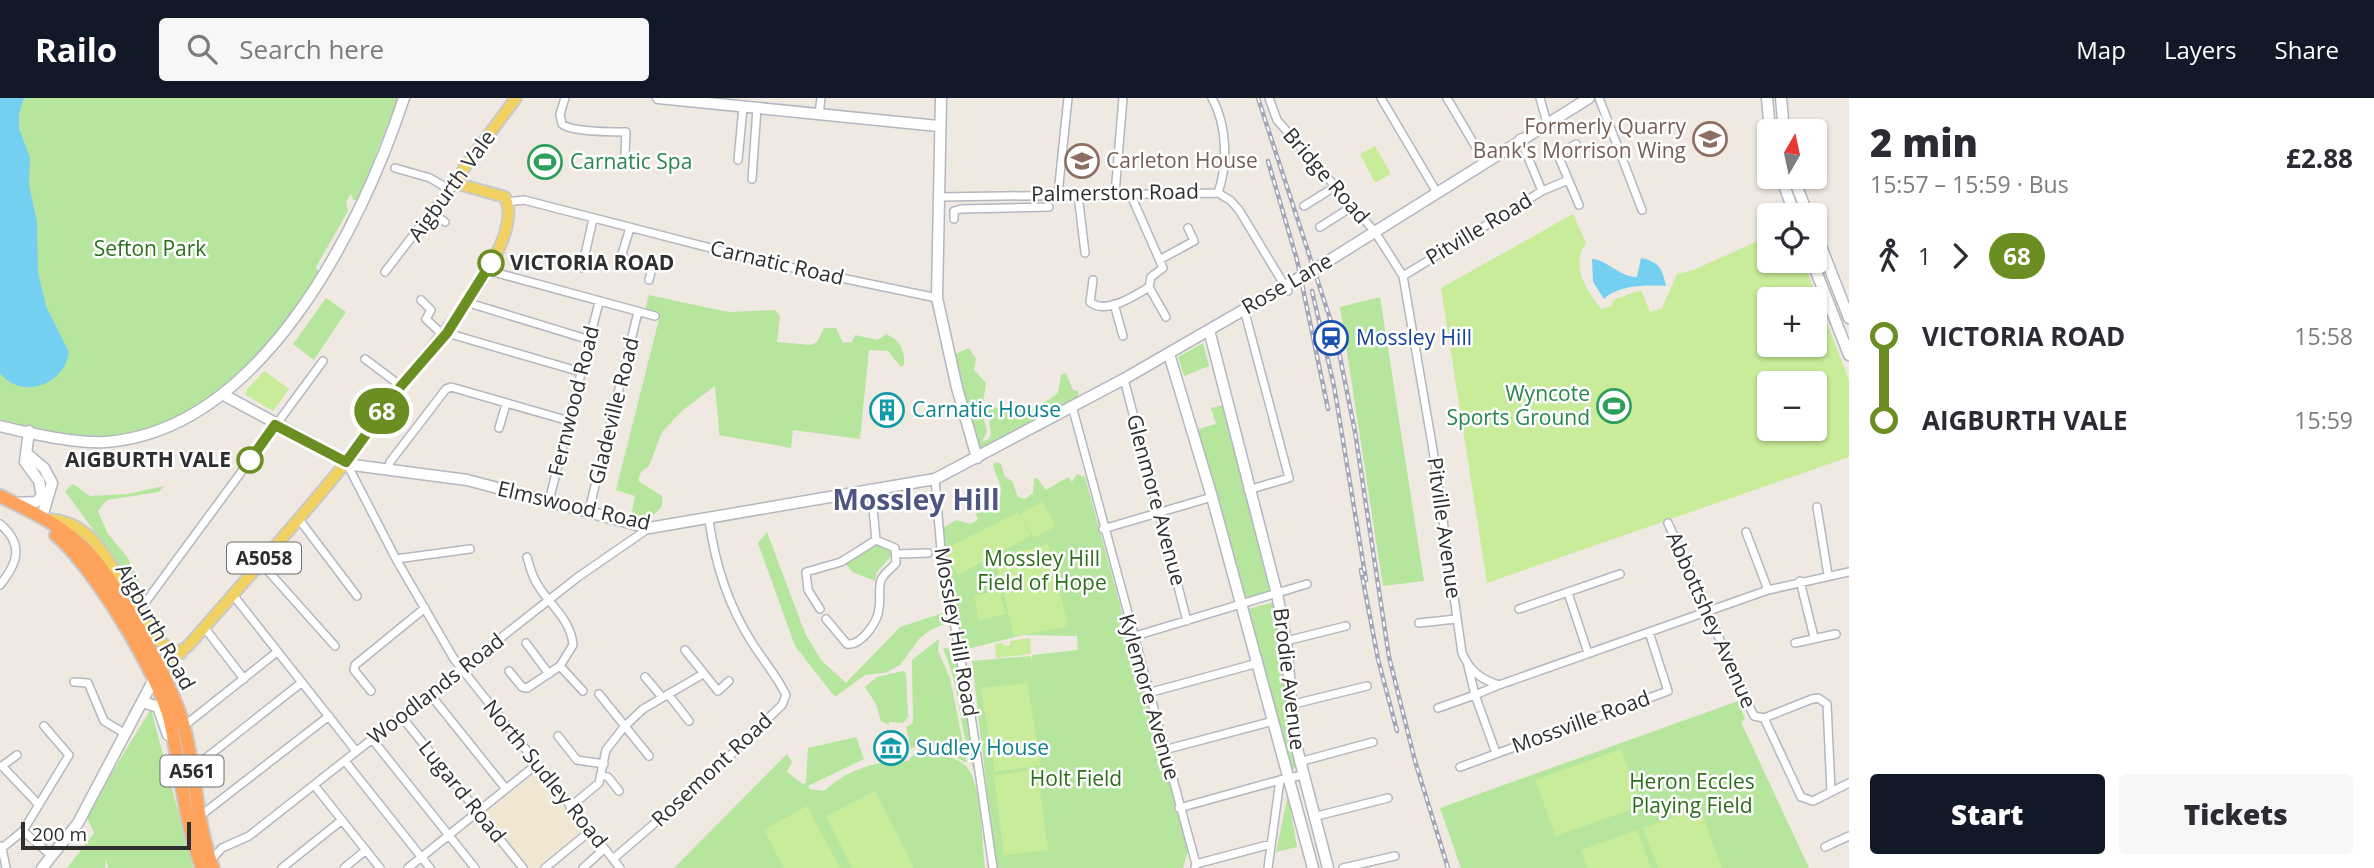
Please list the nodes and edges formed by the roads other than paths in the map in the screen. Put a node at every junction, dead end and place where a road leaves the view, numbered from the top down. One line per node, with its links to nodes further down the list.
1 (404, 98): 94 (street)
2 (516, 98): 33 (main road, Aigburth Vale)
3 (565, 98): 27 (street)
4 (658, 98): 18 (street)
5 (821, 98): 20 (street)
6 (941, 98): 24 (street)
7 (1069, 98): 39 (street)
8 (1123, 98): 41 (street)
9 (1212, 98): 37 (street)
10 (1269, 98): 34 (street, Bridge Road)
11 (1381, 98): 35 (street)
12 (1447, 98): 29 (street)
13 (1540, 98): 23 (street)
14 (1589, 98): 23 (street, Rose Lane)
15 (1600, 98): 52 (street)
16 (1767, 98): 21 (street)
17 (1781, 98): 22 (street)
18 (743, 107): 19 (street); 28 (street)
19 (757, 108): 20 (street); 31 (street)
20 (819, 114): 24 (street)
21 (1769, 119)
22 (1783, 119)
23 (1547, 124): 25 (street, Rose Lane)
24 (938, 126): 44 (street)
25 (1520, 138): 29 (street, Rose Lane); 36 (street, Pitville Road)
26 (1576, 144): 32 (street)
27 (625, 153)
28 (738, 160)
29 (1484, 161): 35 (street, Rose Lane)
30 (395, 168): 33 (street)
31 (752, 179)
32 (1568, 180): 36 (street); 46 (street)
33 (456, 183): 45 (main road, Carnatic Road); 53 (street, Aigburth Vale)
34 (1336, 186): 47 (street); 48 (street, Bridge Road)
35 (1436, 191): 60 (street, Rose Lane)
36 (1542, 191): 68 (street, Pitville Road)
37 (1218, 192): 38 (street, Palmerston Road); 72 (street, Palmerston Road)
38 (1130, 193): 41 (street, Palmerston Road); 62 (street)
39 (1058, 194): 40 (street, Palmerston Road); 42 (street, Palmerston Road)
40 (1078, 194): 41 (street, Palmerston Road); 61 (street)
41 (1115, 194)
42 (1020, 195): 43 (street, Palmerston Road); 49 (street)
43 (960, 196): 44 (street, Palmerston Road); 51 (street)
44 (938, 197): 73 (street)
45 (507, 202): 54 (street, Carnatic Road); 65 (main road, A5058)
46 (1579, 205)
47 (1304, 206)
48 (1353, 206): 57 (street); 60 (street, Bridge Road)
49 (1020, 207): 50 (street); 51 (street)
50 (1049, 207)
51 (961, 209): 55 (street)
52 (1642, 210)
53 (431, 212): 56 (street); 66 (street, Aigburth Vale)
54 (593, 219): 58 (street, Carnatic Road); 64 (street)
55 (954, 219)
56 (445, 222)
57 (1320, 227)
58 (630, 228): 69 (street); 73 (street, Carnatic Road)
59 (1188, 228): 62 (street)
60 (1375, 232): 68 (street, Pitville Avenue); 72 (street, Rose Lane, bridge)
61 (1085, 253)
62 (1161, 259): 71 (street)
63 (1827, 262): 82 (street)
64 (582, 268)
65 (486, 270): 75 (street); 76 (main road, A5058)
66 (385, 272)
67 (1817, 273): 88 (street)
68 (1403, 276): 153 (street, Pitville Avenue)
69 (649, 280)
70 (1093, 280): 77 (street)
71 (1149, 287): 77 (street); 81 (street)
72 (1287, 287): 78 (street, Rose Lane)
73 (937, 298): 103 (street)
74 (421, 300): 84 (street)
75 (599, 302): 79 (street); 86 (street, Fernwood Road)
76 (468, 303): 84 (main road, A5058); 86 (street)
77 (1114, 304): 85 (street)
78 (1244, 309): 83 (street, Rose Lane); 108 (street)
79 (638, 312): 80 (street); 115 (street, Gladeville Road)
80 (655, 316)
81 (1163, 316)
82 (1849, 318)
83 (1209, 330): 87 (street, Rose Lane); 108 (street, Brodie Avenue)
84 (445, 335): 91 (street); 93 (main road, A5058)
85 (1123, 336)
86 (590, 340): 91 (street, Fernwood Road)
87 (1169, 354): 92 (street, Rose Lane); 110 (street, Brodie Avenue)
88 (1849, 355)
89 (365, 359): 93 (street)
90 (323, 361): 98 (street)
91 (581, 372): 97 (street, Fernwood Road)
92 (1124, 379): 96 (street, Rose Lane); 116 (street, Glenmore Avenue)
93 (401, 386): 104 (main road, A5058)
94 (222, 394): 98 (street, Elmswood Road); 101 (street)
95 (506, 404): 97 (street); 100 (street); 105 (street)
96 (1072, 406): 103 (street, Rose Lane); 123 (street, Kylemore Avenue)
97 (569, 421): 111 (street, Fernwood Road)
98 (275, 425): 104 (street, Elmswood Road); 139 (street)
99 (0, 426): 101 (street)
100 (499, 428)
101 (29, 431): 102 (street)
102 (26, 453): 112 (street); 117 (street)
103 (977, 458): 106 (street, Elmswood Road)
104 (346, 462): 105 (street, Elmswood Road); 118 (main road, A5058); 130 (street, North Sudley Road)
105 (388, 470): 111 (street, Elmswood Road)
106 (935, 479): 107 (street, Elmswood Road); 264 (street, Mossley Hill Road)
107 (871, 488): 119 (street, Elmswood Road); 125 (street)
108 (1248, 490): 142 (street, Brodie Avenue)
109 (0, 496): 112 (highway, Aigburth Road / A561)
110 (1212, 497): 116 (street); 146 (street, Brodie Avenue)
111 (549, 501): 115 (street, Elmswood Road)
112 (14, 503): 117 (highway, Aigburth Road / A561)
113 (0, 504): 178 (highway, Aigburth Road / A561)
114 (1817, 507): 134 (street)
115 (589, 510): 122 (street, Elmswood Road)
116 (1160, 514): 123 (street); 154 (street, Glenmore Avenue)
117 (44, 518): 141 (main road); 178 (highway, Aigburth Road / A561)
118 (298, 518): 131 (main road, A5058); 144 (street)
119 (709, 520): 122 (street, Elmswood Road); 249 (street, Rosemont Road)
120 (1668, 523): 151 (street, Abbottshey Avenue)
121 (0, 524): 137 (street)
122 (649, 528): 145 (street, Woodlands Road)
123 (1103, 529): 160 (street, Kylemore Avenue)
124 (1746, 531): 138 (street)
125 (876, 540): 128 (street); 148 (street)
126 (470, 549): 130 (street)
127 (928, 553): 128 (street)
128 (897, 554): 152 (street)
129 (527, 557): 145 (street)
130 (396, 559): 147 (street, North Sudley Road)
131 (260, 562): 143 (main road, A5058); 165 (street)
132 (1849, 572): 134 (street)
133 (1620, 573): 140 (street)
134 (1828, 575): 135 (street)
135 (1800, 581): 138 (street); 161 (street)
136 (1307, 584): 142 (street)
137 (0, 585)
138 (1768, 590): 151 (street)
139 (150, 593): 141 (street); 150 (street)
140 (1568, 593): 149 (street); 169 (street)
141 (128, 594): 150 (main road)
142 (1278, 594): 146 (street); 162 (street, Brodie Avenue)
143 (233, 595): 157 (main road, A5058); 167 (street)
144 (357, 596)
145 (550, 599): 171 (street); 173 (street, Woodlands Road)
146 (1242, 604): 154 (street); 170 (street, Brodie Avenue)
147 (425, 608): 173 (street, North Sudley Road); 185 (street)
148 (820, 609)
149 (1519, 609)
150 (139, 611): 168 (main road)
151 (1707, 612): 158 (street); 197 (street, Abbottshey Avenue)
152 (826, 619)
153 (1456, 619): 155 (street); 172 (street, Pitville Avenue)
154 (1187, 621): 160 (street)
155 (1419, 623)
156 (1346, 626): 162 (street)
157 (204, 628): 168 (main road, A5058); 179 (street)
158 (1649, 632): 169 (street); 210 (street, Mossville Road)
159 (1836, 634): 161 (street)
160 (1132, 637): 188 (street, Kylemore Avenue)
161 (1814, 637): 164 (street)
162 (1286, 641): 193 (street, Brodie Avenue)
163 (526, 643): 175 (street)
164 (1795, 643)
165 (335, 646)
166 (685, 650): 176 (street)
167 (277, 652): 179 (street); 182 (street)
168 (181, 653): 178 (main road, A5058)
169 (1588, 653): 183 (street)
170 (1258, 663): 188 (street); 199 (street, Brodie Avenue)
171 (560, 666): 175 (street); 186 (street)
172 (1468, 666): 183 (street); 190 (street, Pitville Avenue)
173 (461, 668): 187 (street, Woodlands Road); 215 (street, North Sudley Road)
174 (509, 671): 175 (street)
175 (549, 674)
176 (703, 674): 180 (street); 191 (street)
177 (645, 677): 191 (street)
178 (159, 678): 192 (street); 201 (highway, Aigburth Road / A561); 206 (highway, Aigburth Road / A561)
179 (244, 678): 201 (street)
180 (729, 681)
181 (74, 682): 203 (street)
182 (302, 683): 195 (street); 218 (street)
183 (1499, 685): 190 (street)
184 (1367, 687): 193 (street)
185 (371, 691)
186 (583, 691)
187 (429, 693): 196 (street, Woodlands Road); 224 (street)
188 (1148, 693): 208 (street, Kylemore Avenue)
189 (599, 694): 202 (street)
190 (1475, 695): 194 (street); 210 (street, Mossville Road)
191 (665, 696): 198 (street); 202 (street)
192 (142, 705): 203 (street); 206 (street)
193 (1290, 705): 214 (street, Brodie Avenue)
194 (1438, 708)
195 (329, 716): 209 (street); 232 (street)
196 (401, 716): 205 (street, Woodlands Road); 231 (street, Lugard Road)
197 (1764, 718): 225 (street); 225 (street)
198 (690, 721)
199 (1273, 721): 208 (street); 221 (street, Brodie Avenue)
200 (44, 726): 228 (street)
201 (184, 726): 218 (highway, Aigburth Road / A561)
202 (624, 727): 212 (street); 216 (street)
203 (124, 733): 246 (street)
204 (558, 736): 216 (street)
205 (372, 739): 209 (street, Woodlands Road); 237 (street)
206 (172, 741): 250 (highway, Aigburth Road / A561)
207 (1373, 742): 214 (street)
208 (1164, 750): 230 (street, Kylemore Avenue)
209 (356, 751): 213 (street, Woodlands Road)
210 (1496, 754): 217 (street)
211 (17, 755): 228 (street)
212 (649, 757)
213 (345, 761): 223 (street, Woodlands Road); 248 (street)
214 (1299, 762): 220 (street, Brodie Avenue)
215 (537, 764): 224 (street); 229 (street, North Sudley Road)
216 (604, 764): 219 (street)
217 (1460, 766)
218 (192, 769): 232 (highway, Aigburth Road / A561)
219 (601, 775): 226 (street); 229 (street)
220 (1303, 775): 221 (street); 233 (street, Brodie Avenue)
221 (1284, 779): 230 (street); 240 (street); 266 (street, Brodie Avenue)
222 (1849, 783): 225 (street)
223 (314, 785): 234 (street); 243 (street, Woodlands Road)
224 (506, 789): 231 (street)
225 (1831, 791)
226 (620, 792)
227 (1388, 799): 233 (street)
228 (38, 805): 235 (street)
229 (570, 807): 236 (street, North Sudley Road)
230 (1180, 808): 251 (street, Kylemore Avenue)
231 (478, 812): 237 (street); 260 (street, Lugard Road)
232 (200, 816): 239 (highway, Aigburth Road / A561)
233 (1313, 817): 267 (street, Brodie Avenue)
234 (342, 820): 245 (street); 254 (street)
235 (23, 831): 241 (street); 246 (street)
236 (589, 832): 244 (street, North Sudley Road); 261 (street)
237 (449, 835): 248 (street); 259 (street)
238 (1849, 836): 242 (street)
239 (205, 841): 243 (street); 250 (highway, Aigburth Road / A561)
240 (1271, 844): 251 (street); 265 (street)
241 (1, 847): 252 (street)
242 (1825, 847)
243 (222, 848): 250 (street, Woodlands Road)
244 (604, 849): 249 (street, North Sudley Road); 262 (street)
245 (366, 850): 255 (street); 256 (street)
246 (52, 856): 253 (street)
247 (1395, 856): 268 (street)
248 (422, 857): 257 (street); 258 (street)
249 (613, 859): 263 (street, North Sudley Road)
250 (208, 866)
251 (1195, 866)
252 (6, 868)
253 (42, 868)
254 (282, 868)
255 (344, 868)
256 (380, 868)
257 (408, 868)
258 (430, 868)
259 (475, 868)
260 (523, 868)
261 (545, 868)
262 (583, 868)
263 (620, 868)
264 (993, 868)
265 (1268, 868)
266 (1313, 868)
267 (1328, 868)
268 (1343, 868)

